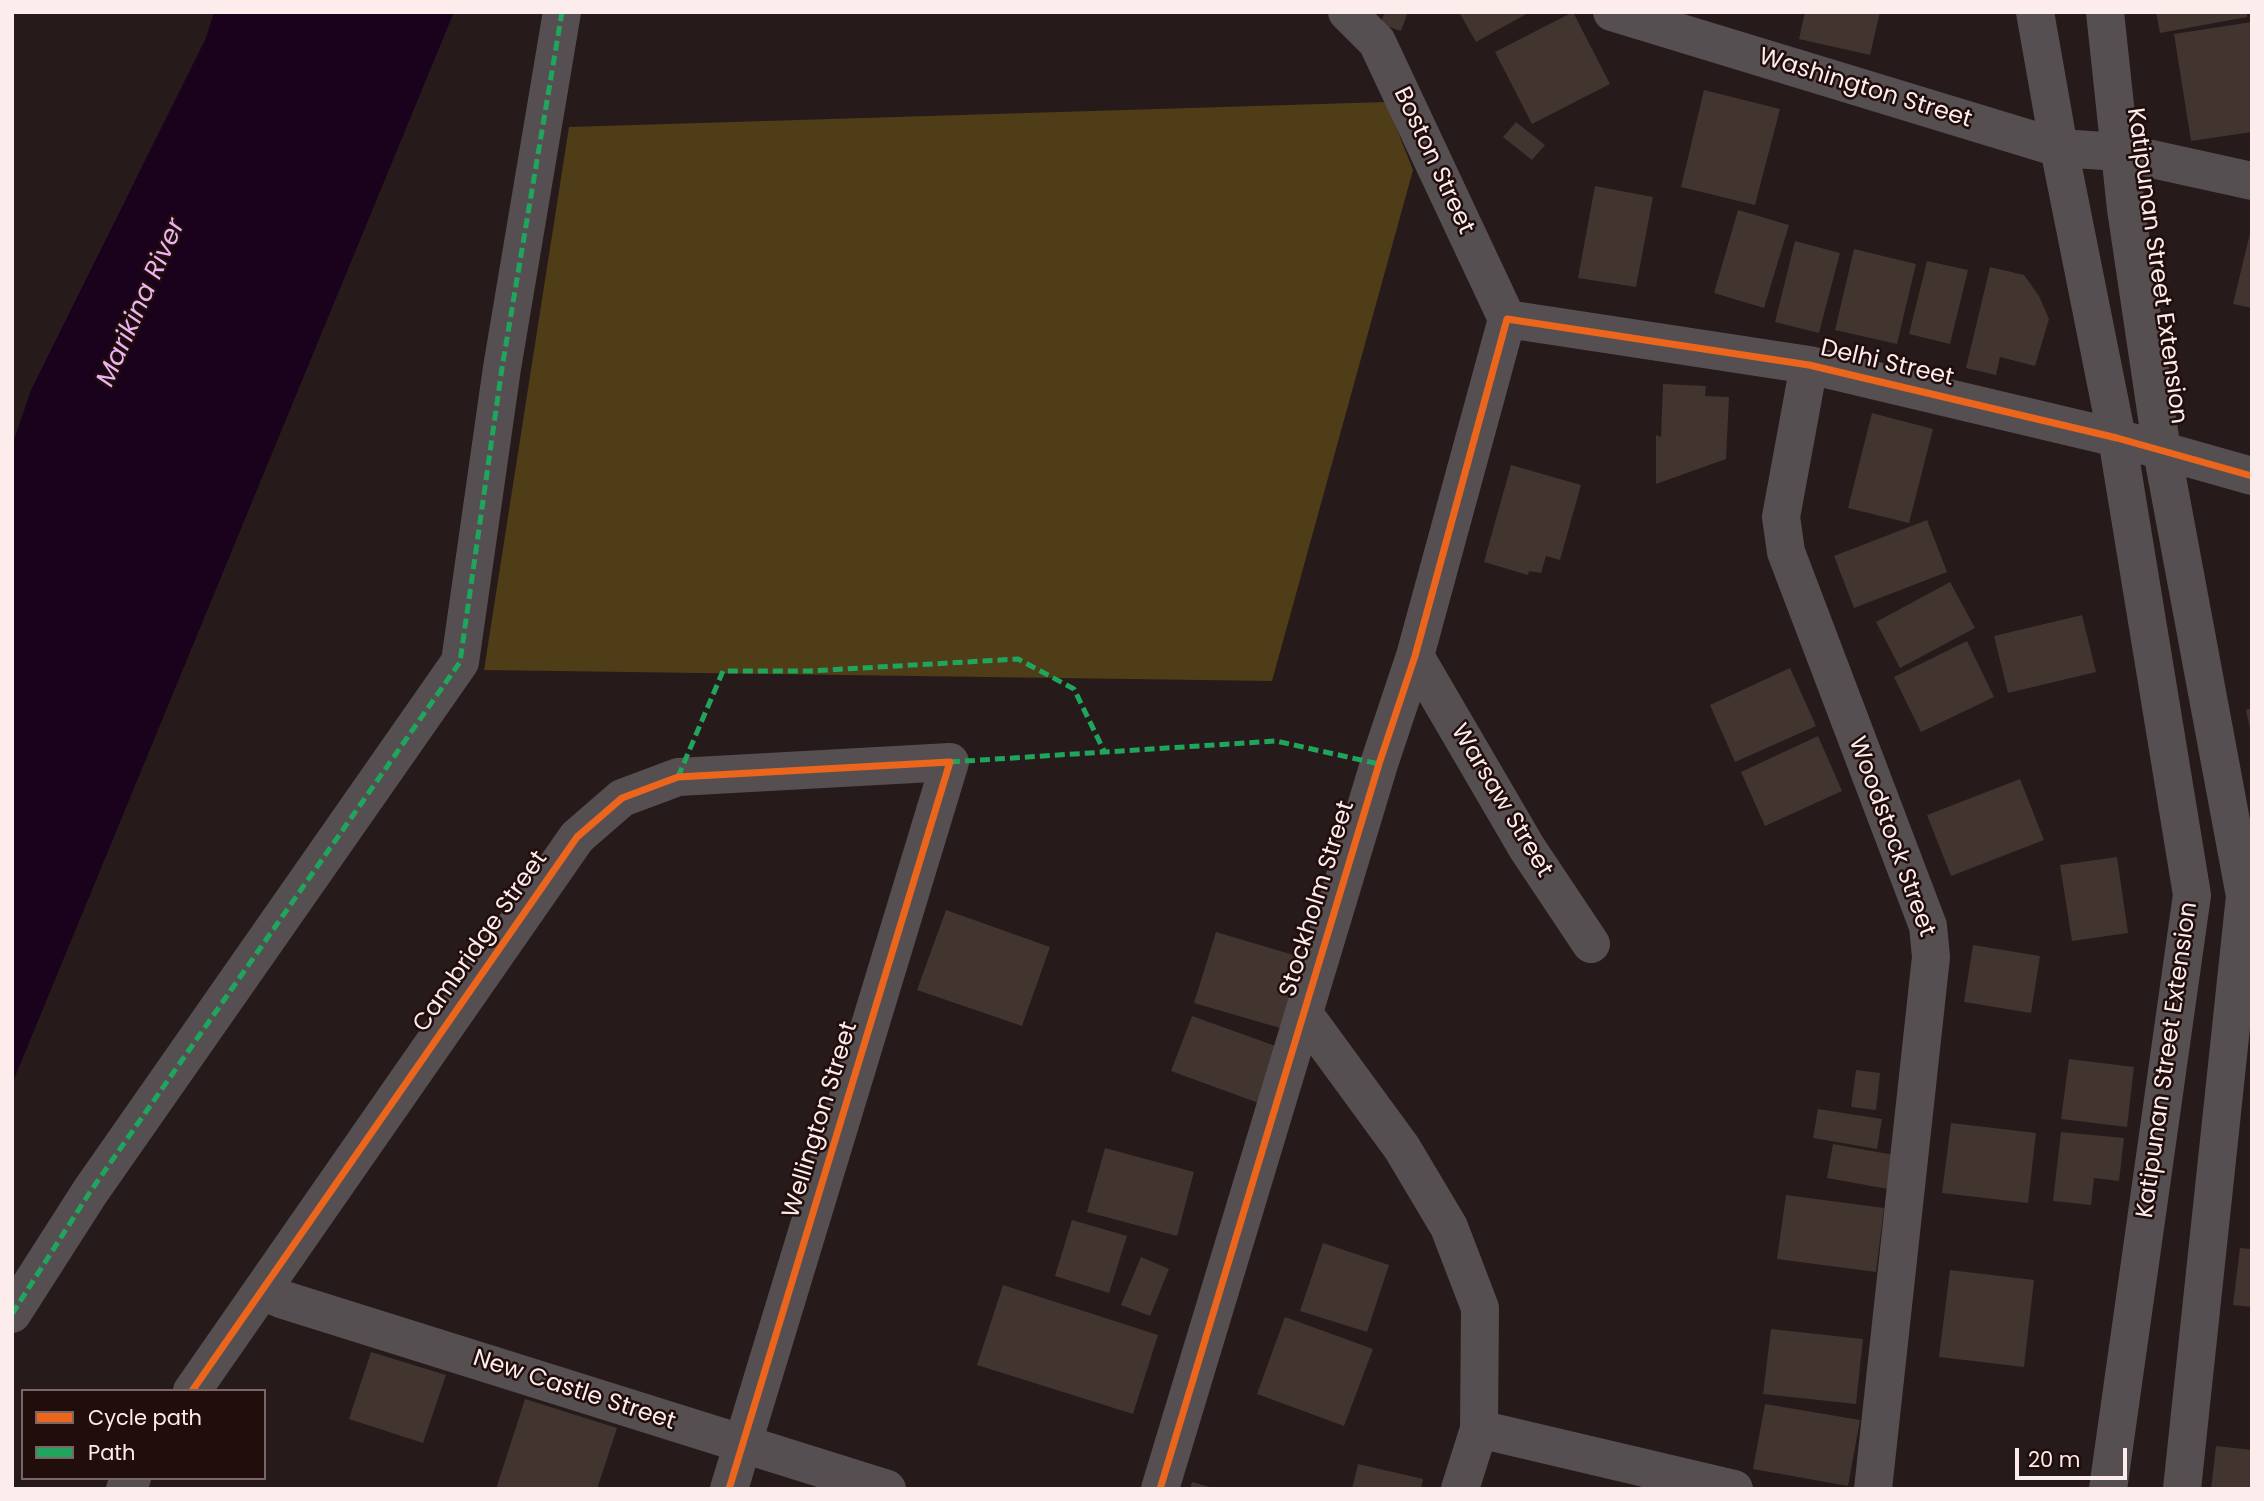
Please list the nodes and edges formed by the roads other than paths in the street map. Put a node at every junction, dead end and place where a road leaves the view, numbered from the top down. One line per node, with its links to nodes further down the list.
1 (562, 12): 19 (street)
2 (1347, 12): 9 (street, Boston Street)
3 (1612, 12): 6 (street, Washington Street)
4 (2035, 12): 6 (street, Katipunan Street Extension)
5 (2105, 12): 7 (street, Katipunan Street Extension)
6 (2059, 148): 7 (street, Washington Street); 11 (street, Katipunan Street Extension)
7 (2120, 152): 8 (street, Washington Street); 12 (street, Katipunan Street Extension)
8 (2252, 181)
9 (1507, 319): 10 (street, Delhi Street); 14 (street, Stockholm Street)
10 (1810, 365): 11 (street, Delhi Street); 28 (street, Woodstock Street)
11 (2117, 438): 12 (street, Delhi Street); 29 (street, Katipunan Street Extension)
12 (2162, 451): 13 (street, Delhi Street); 30 (street, Katipunan Street Extension)
13 (2252, 476)
14 (1415, 656): 16 (street, Warsaw Street); 17 (street, Stockholm Street)
15 (950, 762): 18 (street, Cambridge Street); 22 (street, Wellington Street)
16 (1591, 944)
17 (1304, 1014): 21 (street); 25 (street, Stockholm Street)
18 (262, 1291): 20 (street, Cambridge Street); 22 (street, New Castle Street)
19 (12, 1314)
20 (193, 1389)
21 (1479, 1429): 26 (street); 27 (street)
22 (743, 1445): 23 (street, Wellington Street); 24 (street, New Castle Street)
23 (729, 1489)
24 (887, 1489)
25 (1160, 1489)
26 (1460, 1489)
27 (1734, 1489)
28 (1873, 1489)
29 (2108, 1489)
30 (2182, 1489)

